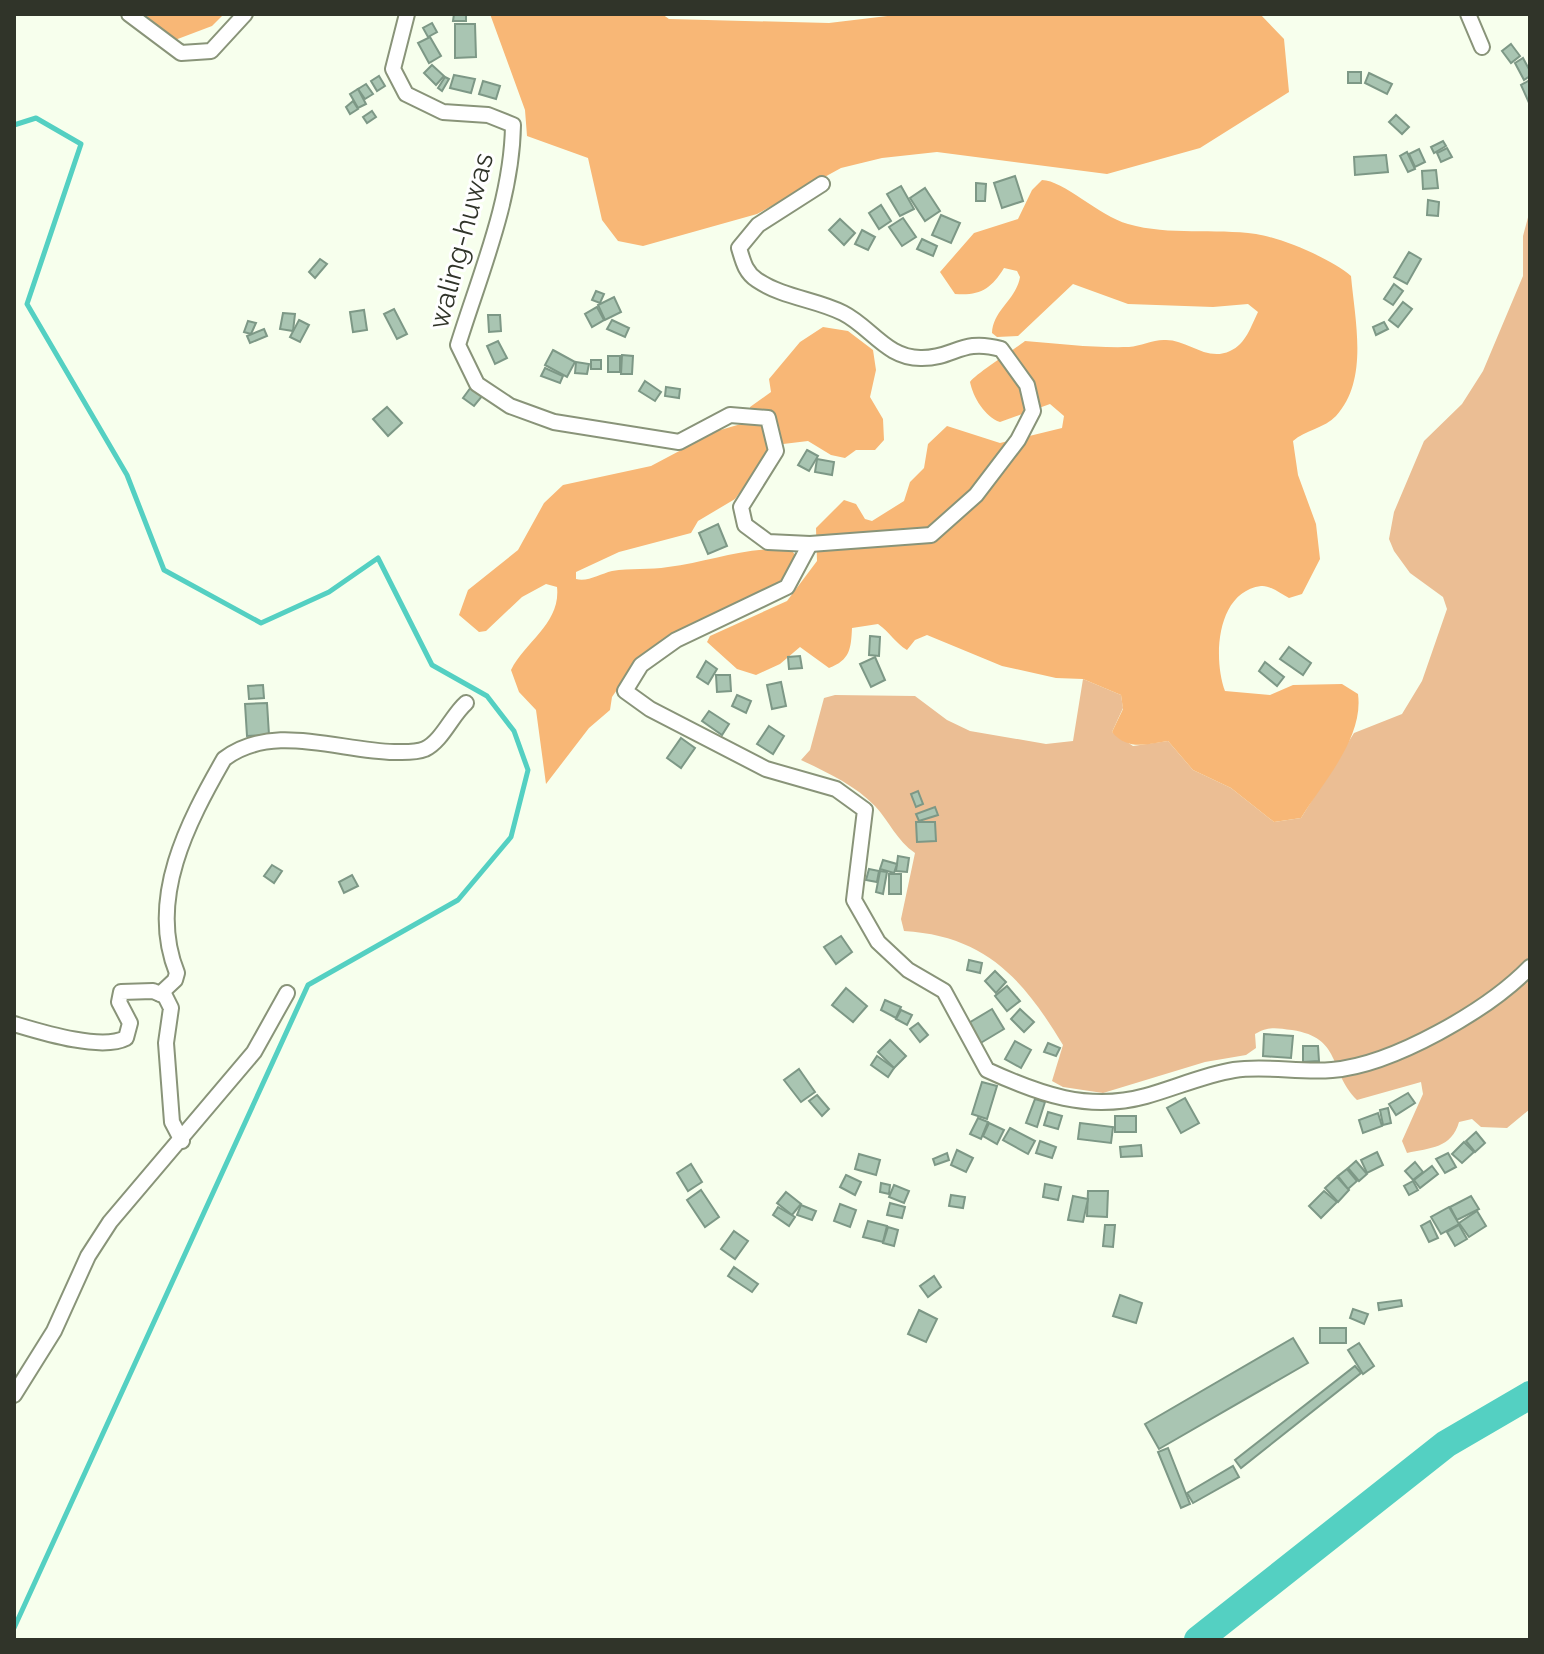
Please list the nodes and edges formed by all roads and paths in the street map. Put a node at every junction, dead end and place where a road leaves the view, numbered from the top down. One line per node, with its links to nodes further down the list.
1 (129, 14): 2 (street)
2 (245, 14)
3 (407, 14): 7 (street, waling-huwas)
4 (1468, 14): 5 (street)
5 (1482, 47)
6 (822, 184): 7 (street)
7 (810, 544): 9 (street)
8 (466, 703): 11 (street)
9 (1530, 967)
10 (287, 993): 13 (street)
11 (160, 994): 12 (street); 13 (street)
12 (14, 1024)
13 (182, 1141): 14 (street)
14 (14, 1395)

